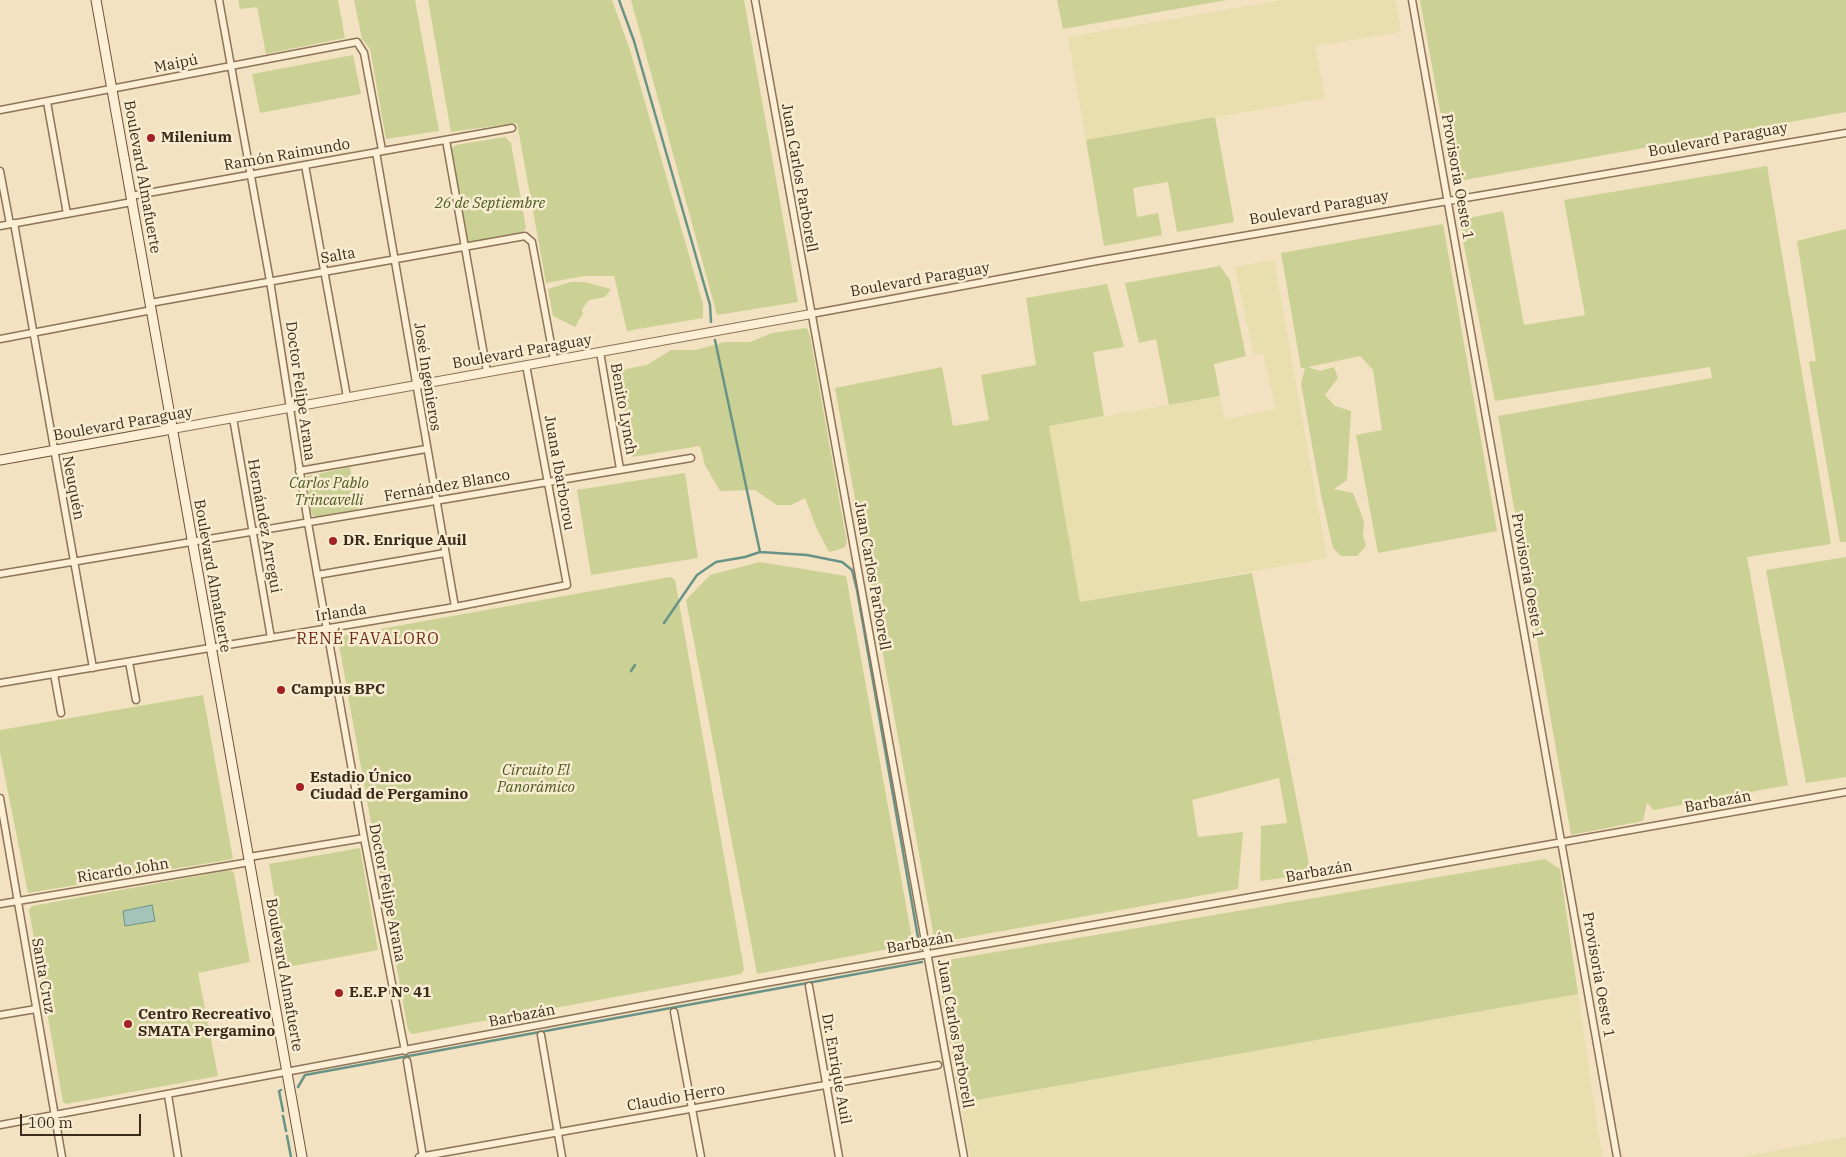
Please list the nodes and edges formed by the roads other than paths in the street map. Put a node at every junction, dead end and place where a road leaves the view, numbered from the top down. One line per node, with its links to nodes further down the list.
1 (96, 0): 7 (main road, Boulevard Almafuerte)
2 (219, 0): 6 (street, Doctor Felipe Arana)
3 (755, 0): 27 (street, Juan Carlos Parborell)
4 (1412, 0): 18 (street, Provisoria Oeste 1)
5 (357, 42): 6 (street, Maipú); 13 (street, José Ingenieros)
6 (230, 66): 7 (street, Maipú); 16 (street, Doctor Felipe Arana)
7 (112, 89): 8 (street, Maipú); 17 (main road, Boulevard Almafuerte)
8 (47, 102): 9 (street, Maipú); 19 (street)
9 (0, 110)
10 (512, 128): 12 (street, Ramón Raimundo)
11 (1846, 132): 18 (street, Boulevard Paraguay)
12 (446, 140): 13 (street, Ramón Raimundo); 22 (street)
13 (379, 151): 14 (street, Ramón Raimundo); 23 (street, José Ingenieros)
14 (305, 165): 16 (street, Ramón Raimundo); 24 (street)
15 (0, 171): 20 (street, Neuquén)
16 (251, 175): 17 (street, Ramón Raimundo); 25 (street, Doctor Felipe Arana)
17 (132, 199): 19 (street, Ramón Raimundo); 26 (main road, Boulevard Almafuerte)
18 (1448, 200): 27 (street, Boulevard Paraguay); 68 (street, Provisoria Oeste 1)
19 (67, 214): 20 (street, Ramón Raimundo)
20 (12, 224): 21 (street, Ramón Raimundo); 28 (street, Neuquén)
21 (0, 226)
22 (466, 247): 23 (street, Salta); 31 (street, Salta); 33 (street)
23 (395, 259): 24 (street, Salta); 34 (street, José Ingenieros)
24 (325, 271): 25 (street, Salta); 35 (street)
25 (270, 281): 26 (street, Salta); 36 (street, Doctor Felipe Arana)
26 (151, 306): 28 (street, Salta); 38 (main road, Boulevard Almafuerte)
27 (811, 314): 30 (street, Boulevard Paraguay); 72 (street, Juan Carlos Parborell)
28 (33, 333): 29 (street, Salta); 40 (street, Neuquén)
29 (0, 339)
30 (600, 352): 31 (street, Boulevard Paraguay); 43 (street, Benito Lynch)
31 (554, 360): 32 (street, Boulevard Paraguay)
32 (526, 365): 33 (street, Boulevard Paraguay); 45 (street, Juana Ibarborou)
33 (487, 372): 34 (street, Boulevard Paraguay)
34 (417, 385): 35 (street, Boulevard Paraguay); 39 (street, José Ingenieros)
35 (347, 397): 36 (street, Boulevard Paraguay)
36 (291, 407): 37 (street, Boulevard Paraguay); 44 (street, Doctor Felipe Arana)
37 (233, 418): 38 (street, Boulevard Paraguay); 48 (street, Hernández Arregui)
38 (172, 429): 40 (main road, Boulevard Paraguay); 49 (main road, Boulevard Almafuerte)
39 (426, 449): 44 (street); 46 (street, José Ingenieros)
40 (54, 450): 42 (main road, Boulevard Paraguay); 51 (street, Neuquén)
41 (691, 458): 43 (street, Fernández Blanco)
42 (0, 460)
43 (620, 469): 45 (street, Fernández Blanco)
44 (299, 471): 47 (street, Doctor Felipe Arana)
45 (548, 481): 46 (street, Fernández Blanco); 54 (street, Juana Ibarborou)
46 (435, 500): 47 (street, Fernández Blanco); 50 (street, José Ingenieros)
47 (308, 523): 48 (street, Fernández Blanco); 53 (street, Doctor Felipe Arana)
48 (252, 533): 49 (street, Fernández Blanco); 57 (street, Hernández Arregui)
49 (192, 542): 51 (street, Fernández Blanco); 58 (main road, Boulevard Almafuerte)
50 (445, 553): 53 (street); 55 (street, José Ingenieros)
51 (74, 561): 52 (street, Fernández Blanco); 60 (street, Neuquén)
52 (0, 574)
53 (317, 575): 56 (street, Doctor Felipe Arana)
54 (567, 585): 55 (street, Irlanda)
55 (455, 607): 56 (street, Irlanda)
56 (328, 628): 57 (street, Irlanda); 67 (street, Doctor Felipe Arana)
57 (271, 638): 58 (street, Irlanda)
58 (211, 648): 59 (street, Irlanda); 69 (main road, Boulevard Almafuerte)
59 (129, 662): 60 (street, Irlanda); 63 (street)
60 (92, 668): 61 (street, Irlanda)
61 (54, 674): 62 (street, Irlanda); 64 (street)
62 (0, 683)
63 (136, 700)
64 (61, 712)
65 (1846, 792): 68 (street, Barbazán)
66 (0, 798): 70 (street, Santa Cruz)
67 (364, 838): 69 (street, Ricardo John); 78 (street, Doctor Felipe Arana)
68 (1561, 842): 72 (street, Barbazán); 96 (street, Provisoria Oeste 1)
69 (250, 860): 70 (street, Ricardo John); 81 (main road, Boulevard Almafuerte)
70 (17, 901): 71 (street, Ricardo John); 74 (street, Santa Cruz)
71 (0, 904)
72 (928, 954): 78 (street, Barbazán); 95 (street, Juan Carlos Parborell)
73 (809, 986): 82 (street, Dr. Enrique Auil)
74 (36, 1009): 76 (street); 85 (street, Santa Cruz)
75 (674, 1012): 84 (street)
76 (0, 1015)
77 (541, 1036): 87 (street)
78 (405, 1051): 81 (street, Barbazán)
79 (407, 1061): 91 (street)
80 (938, 1065): 82 (street, Claudio Herro)
81 (288, 1073): 83 (street, Barbazán); 90 (main road, Boulevard Almafuerte)
82 (826, 1084): 84 (street, Claudio Herro); 94 (street, Dr. Enrique Auil)
83 (168, 1095): 85 (street, Barbazán); 89 (street)
84 (692, 1108): 87 (street, Claudio Herro); 93 (street)
85 (55, 1115): 86 (street, Barbazán); 88 (street, Santa Cruz)
86 (0, 1125)
87 (558, 1132): 91 (street, Claudio Herro); 92 (street)
88 (62, 1157)
89 (178, 1157)
90 (302, 1157)
91 (422, 1157)
92 (562, 1157)
93 (701, 1157)
94 (839, 1157)
95 (964, 1157)
96 (1617, 1157)

